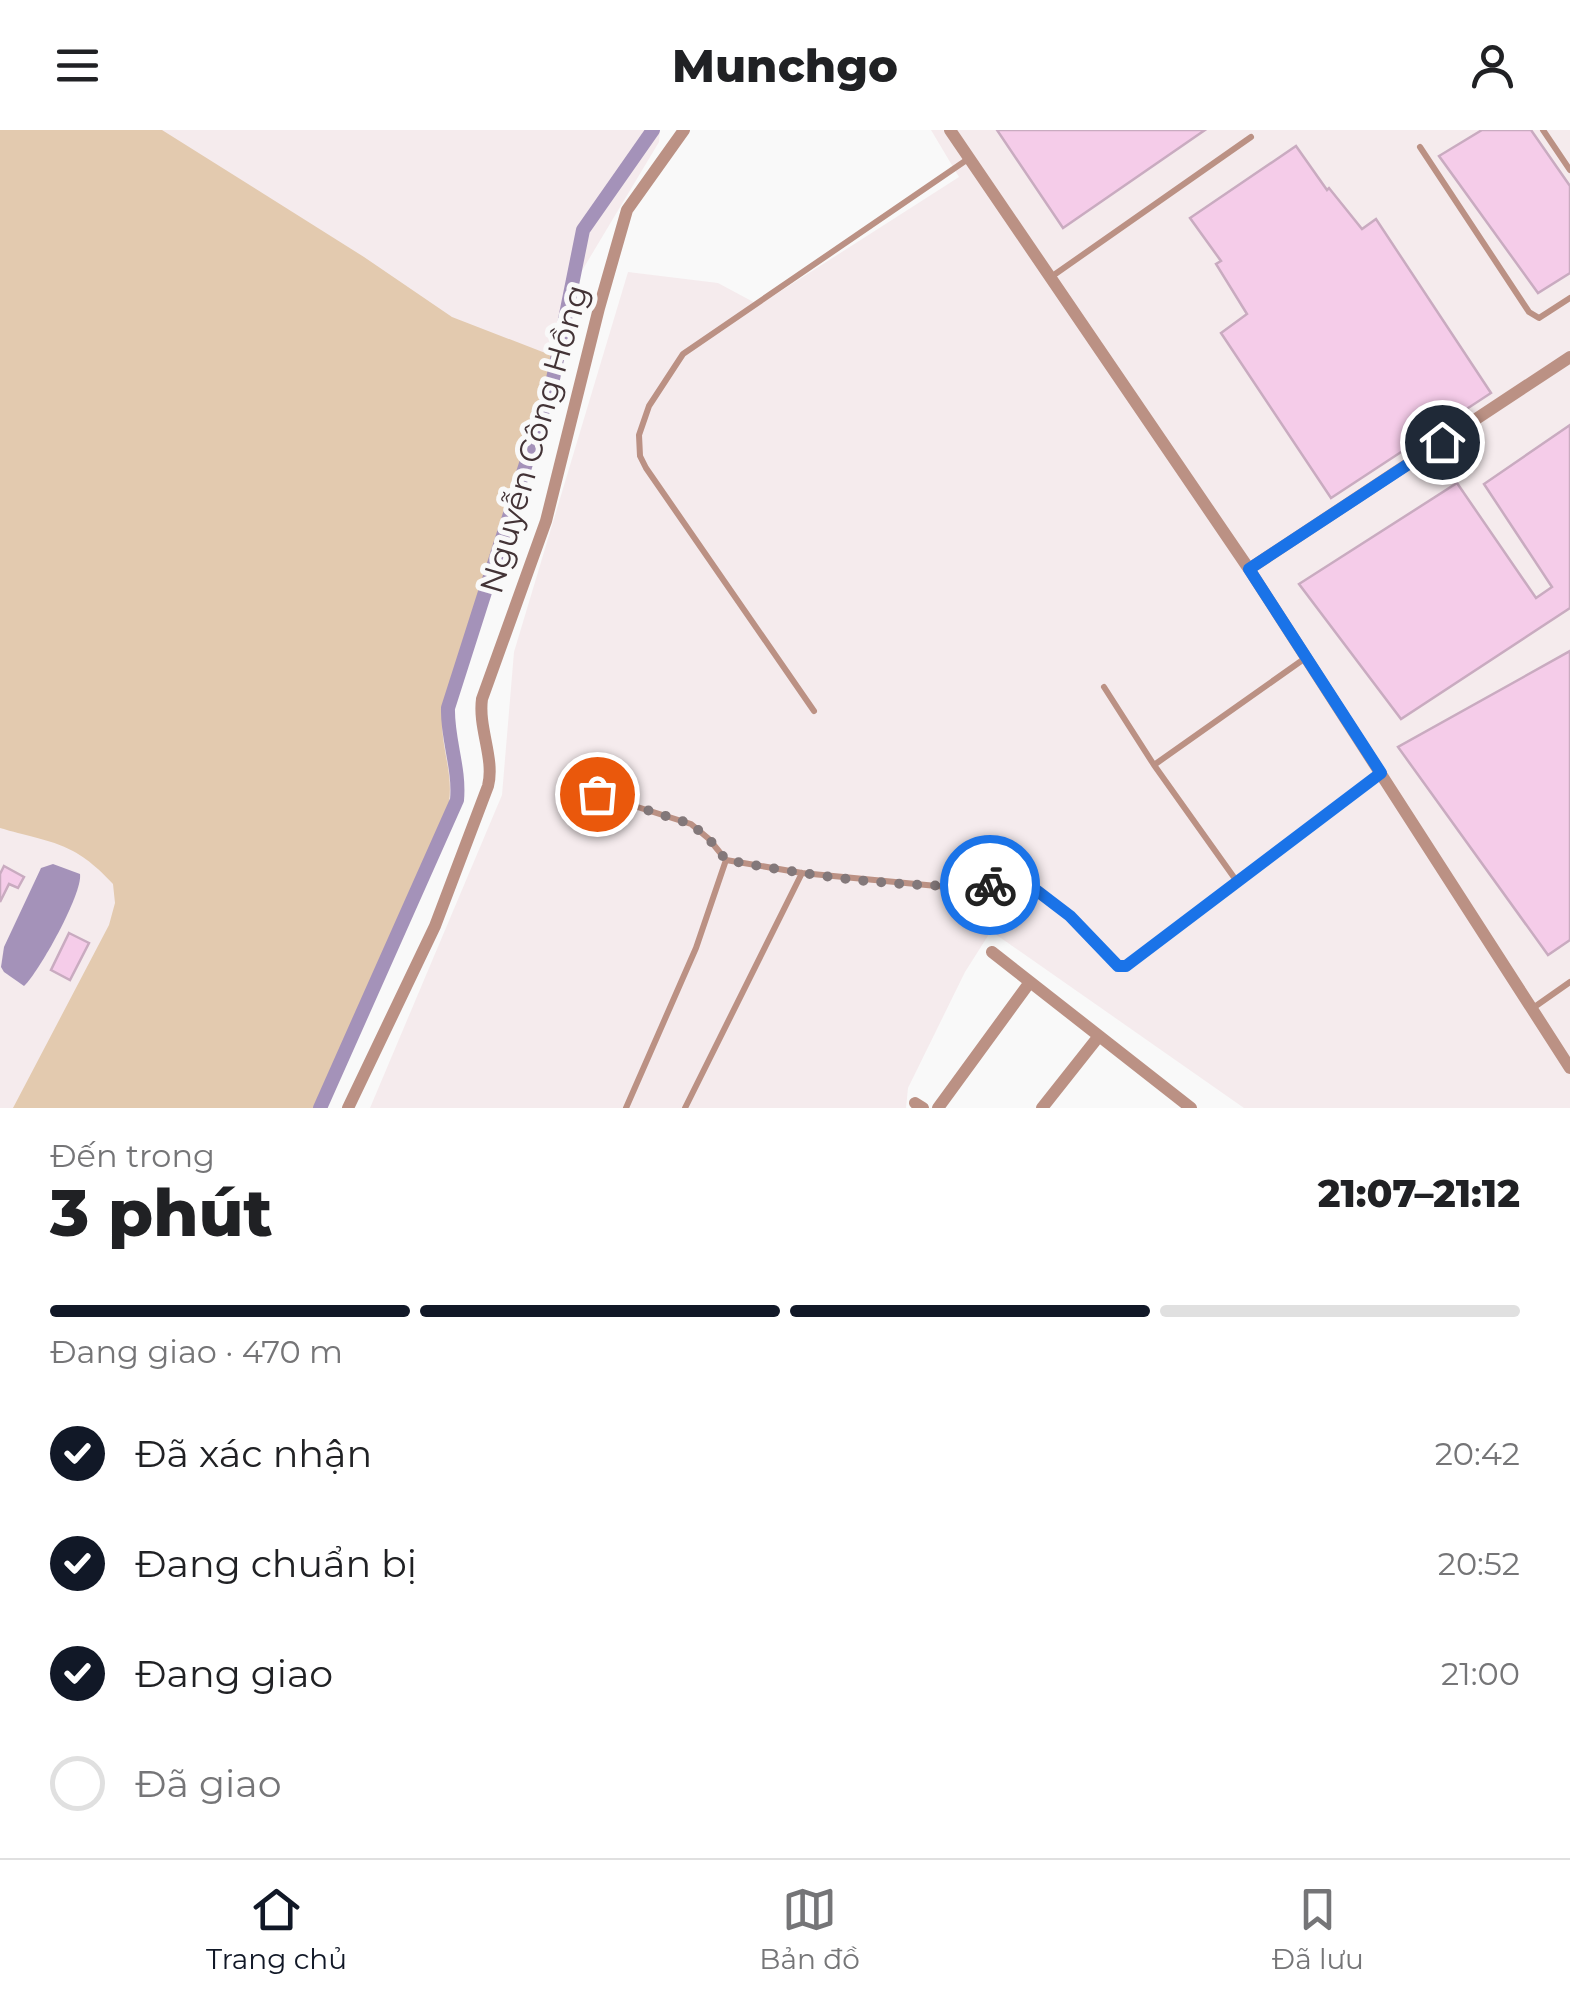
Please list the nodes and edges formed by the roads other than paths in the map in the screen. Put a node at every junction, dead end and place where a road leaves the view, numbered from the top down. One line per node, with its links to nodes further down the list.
1 (684, 130): 28 (street, Nguyễn Công Hồng)
2 (950, 130): 6 (street)
3 (1543, 130): 7 (lane)
4 (1251, 138): 8 (lane)
5 (1420, 148): 9 (lane)
6 (969, 159): 8 (street); 14 (lane)
7 (1570, 170)
8 (1050, 278): 11 (street)
9 (1570, 298)
10 (1570, 357): 11 (street)
11 (1249, 569): 12 (street)
12 (1306, 657): 15 (lane); 16 (street)
13 (1104, 687): 15 (lane)
14 (814, 711)
15 (1154, 765): 20 (lane)
16 (1381, 773): 20 (lane); 24 (street)
17 (566, 784): 18 (lane)
18 (726, 860): 19 (lane); 29 (lane)
19 (802, 873): 20 (lane); 30 (lane)
20 (1238, 883)
21 (992, 952): 22 (street)
22 (1030, 982): 25 (street); 31 (street)
23 (1570, 982): 24 (lane)
24 (1532, 1009): 26 (street)
25 (1099, 1036): 27 (street); 32 (street)
26 (1570, 1068)
27 (1046, 1107)
28 (348, 1108)
29 (626, 1108)
30 (685, 1108)
31 (938, 1108)
32 (1191, 1108)

